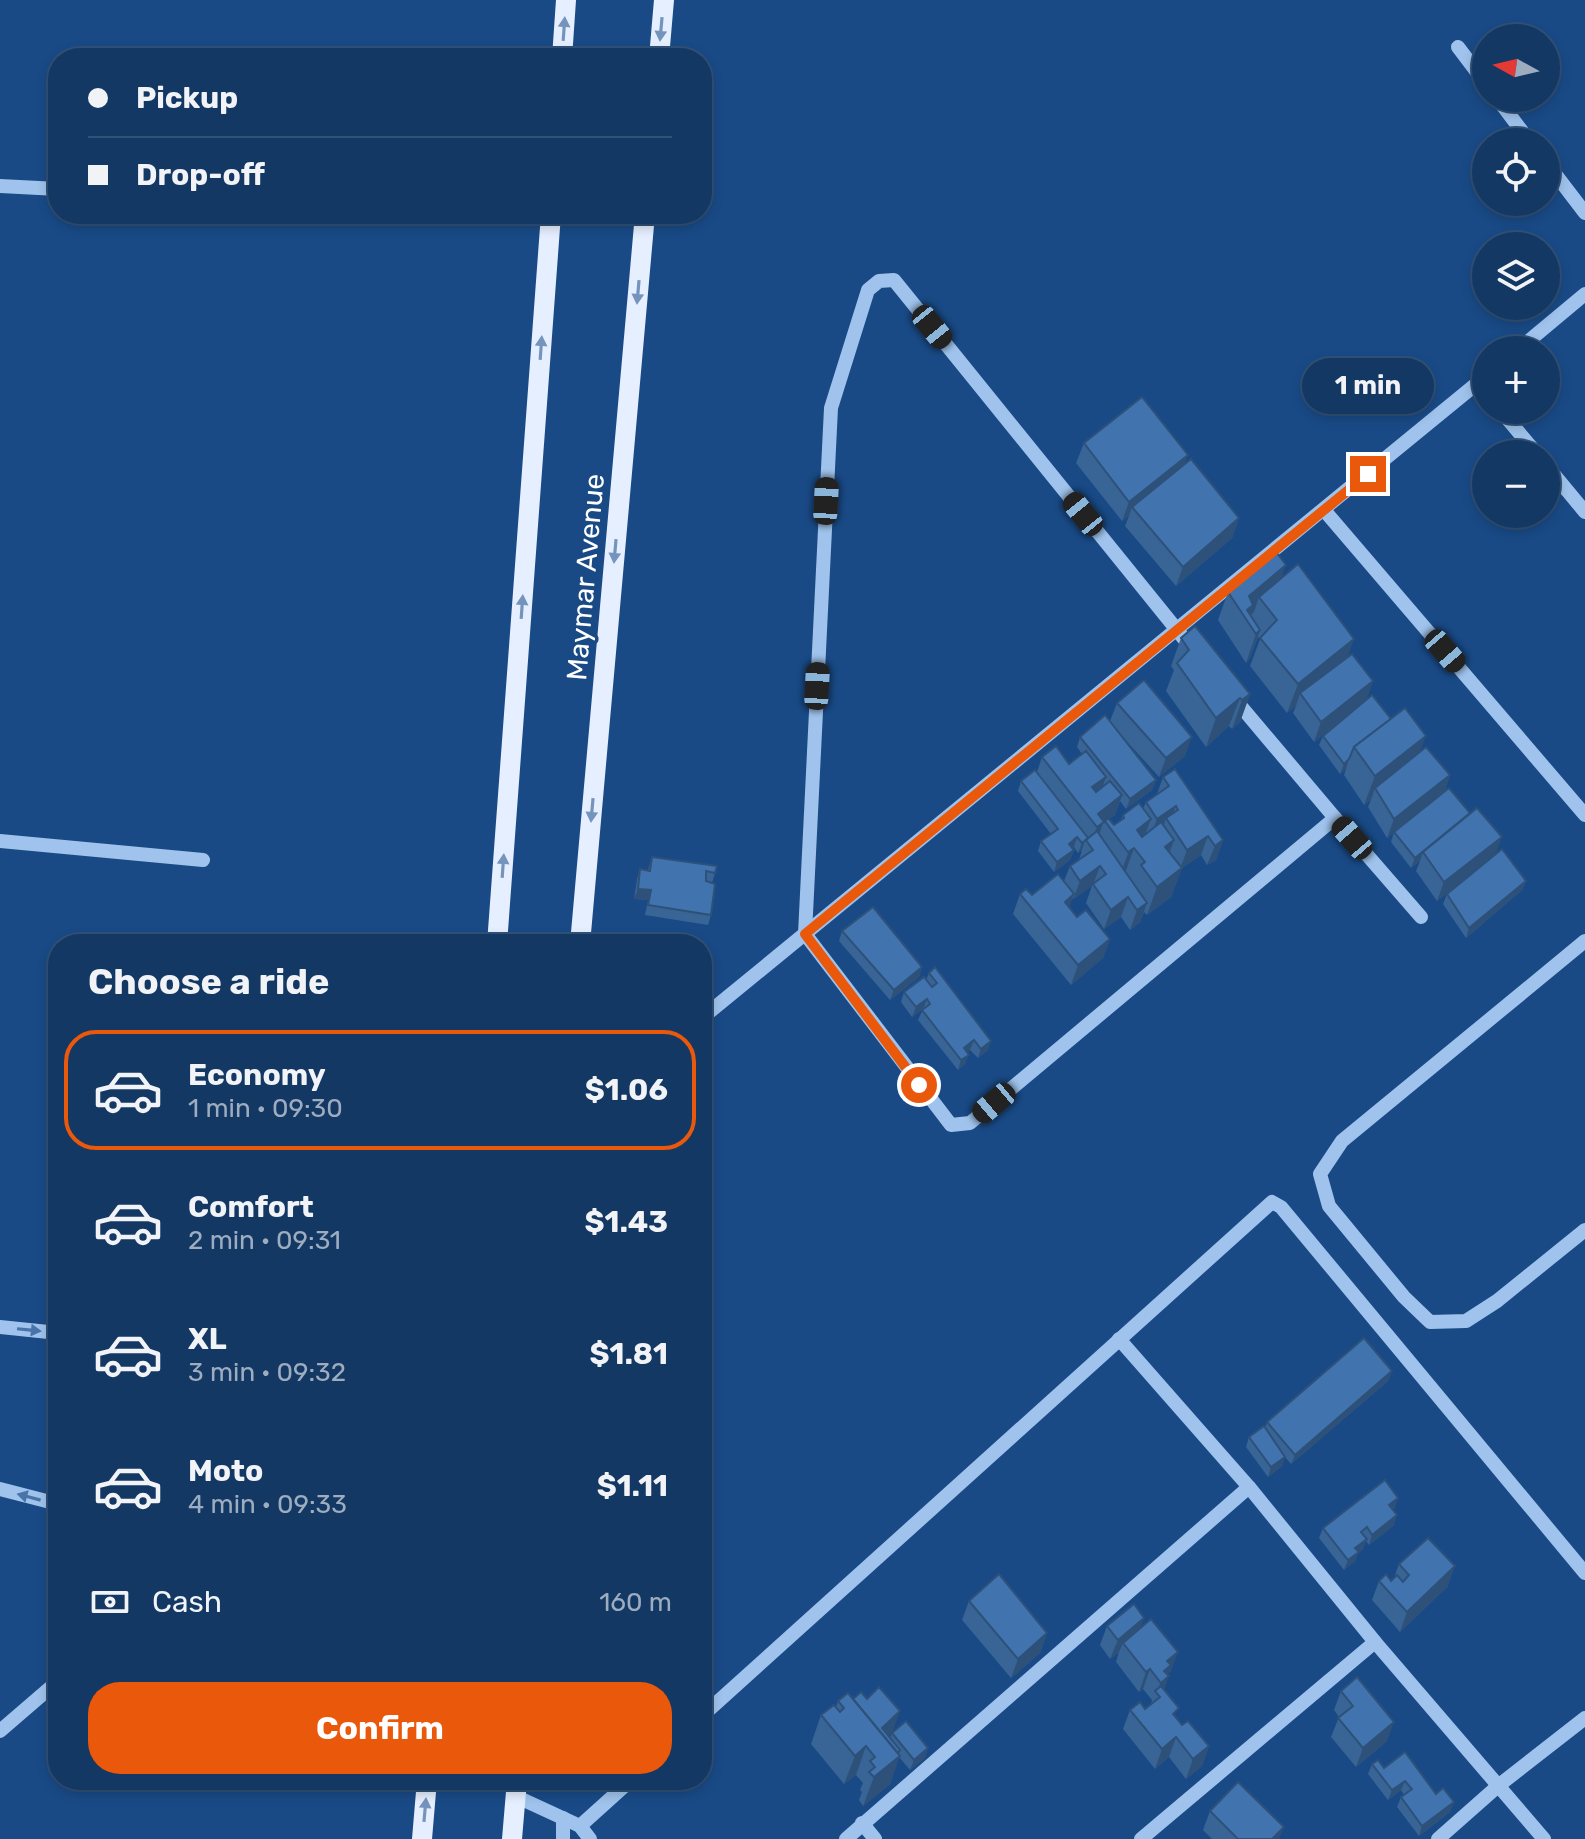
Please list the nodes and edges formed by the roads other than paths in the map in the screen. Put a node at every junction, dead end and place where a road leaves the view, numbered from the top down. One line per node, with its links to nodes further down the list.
1 (566, 0): 4 (main road, one-way to 1)
2 (664, 0): 5 (main road, one-way to 5)
3 (1458, 47): 6 (street)
4 (563, 48)
5 (660, 48)
6 (1472, 66)
7 (1560, 180): 10 (street)
8 (0, 186): 9 (street)
9 (48, 188)
10 (1585, 213)
11 (550, 224): 29 (main road, one-way to 11)
12 (644, 224): 30 (main road, Maymar Avenue, one-way to 30)
13 (1585, 294): 14 (street)
14 (1535, 336)
15 (1472, 393): 19 (street)
16 (1512, 424): 17 (street)
17 (1525, 440)
18 (1560, 482): 20 (street)
19 (1324, 510): 21 (street); 24 (street)
20 (1585, 512)
21 (1177, 631): 22 (street); 31 (street); 31 (street)
22 (1207, 666)
23 (1226, 690): 25 (street)
24 (1585, 815)
25 (1335, 818): 28 (street); 31 (street)
26 (0, 841): 27 (street)
27 (203, 860)
28 (1421, 917)
29 (498, 934)
30 (581, 934)
31 (805, 934): 33 (street)
32 (1585, 941): 34 (street)
33 (712, 1010)
34 (1585, 1230)
35 (0, 1327): 36 (street, one-way to 36)
36 (48, 1332)
37 (1119, 1339): 38 (street); 41 (street); 44 (street)
38 (1249, 1487): 42 (street); 53 (street)
39 (0, 1489): 40 (street, one-way to 39)
40 (48, 1501)
41 (1585, 1573)
42 (1375, 1642): 47 (street); 61 (street)
43 (48, 1690): 46 (street)
44 (712, 1707)
45 (1585, 1718): 47 (street)
46 (0, 1731)
47 (1498, 1786): 62 (street); 63 (street)
48 (426, 1790): 55 (main road, one-way to 48)
49 (516, 1790): 56 (main road)
50 (519, 1790): 52 (street)
51 (620, 1790): 54 (street)
52 (563, 1818): 54 (street); 57 (street)
53 (862, 1823): 59 (street); 60 (street)
54 (580, 1826): 58 (street)
55 (422, 1839)
56 (512, 1839)
57 (563, 1839)
58 (590, 1839)
59 (846, 1839)
60 (875, 1839)
61 (1141, 1839)
62 (1438, 1839)
63 (1544, 1839)

